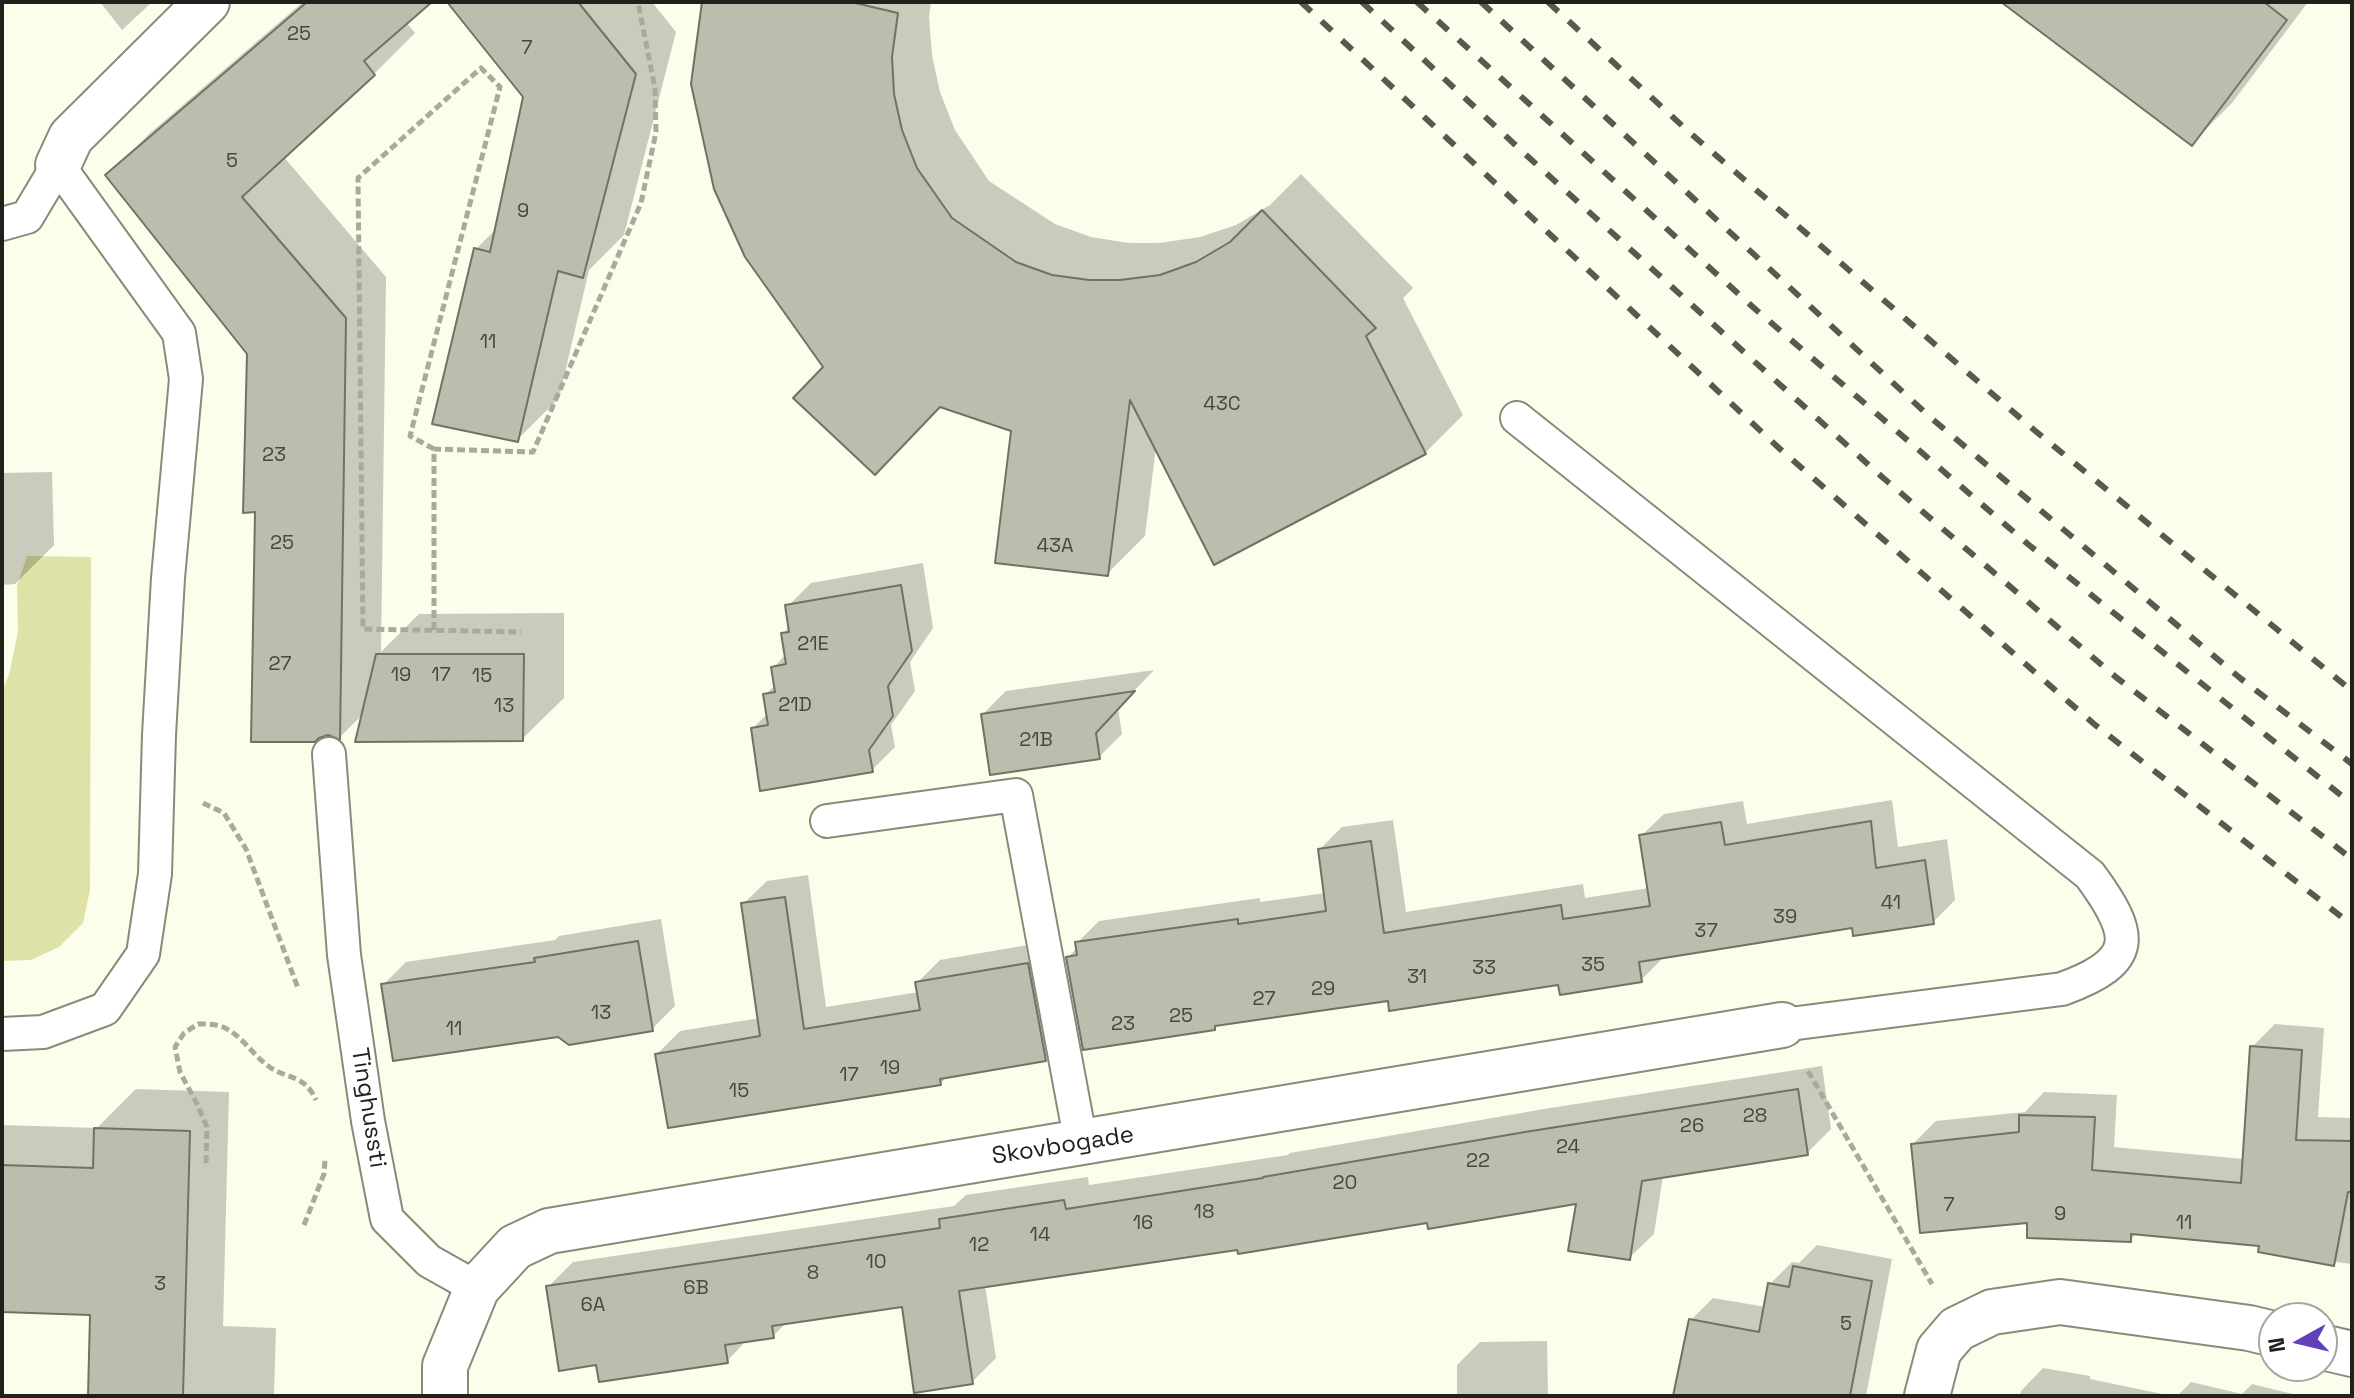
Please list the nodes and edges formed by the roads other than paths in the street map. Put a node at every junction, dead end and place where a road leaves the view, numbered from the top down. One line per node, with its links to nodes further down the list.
1 (207, 2): 2 (street)
2 (58, 165): 3 (lane); 8 (lane)
3 (2, 224)
4 (1517, 418): 7 (lane)
5 (329, 754): 10 (lane, Tinghussti)
6 (827, 821): 9 (lane)
7 (1782, 1025): 9 (street, Skovbogade)
8 (2, 1034)
9 (1081, 1143): 10 (street, Skovbogade)
10 (477, 1288): 12 (street, Skovbogade)
11 (2258, 1330): 13 (street)
12 (445, 1396)
13 (1927, 1396)

